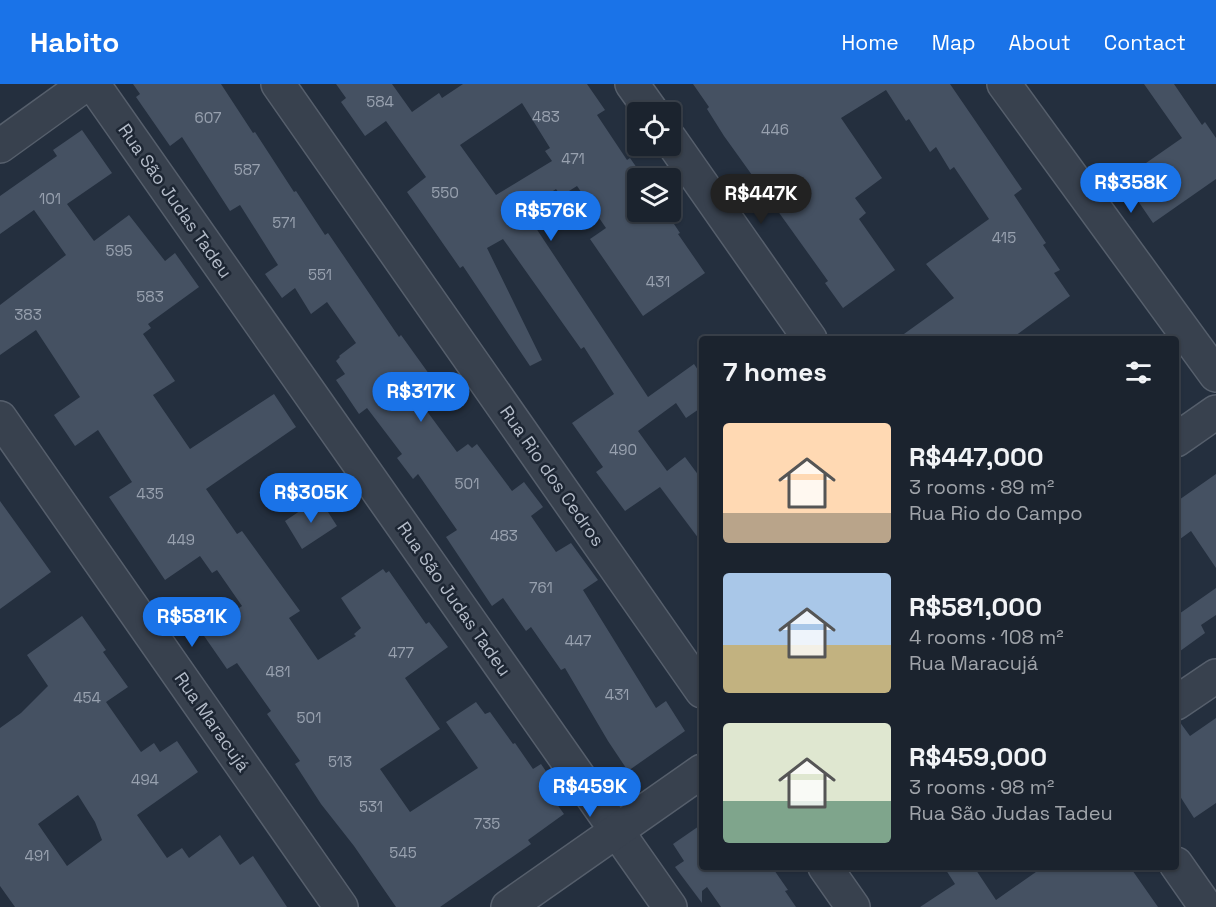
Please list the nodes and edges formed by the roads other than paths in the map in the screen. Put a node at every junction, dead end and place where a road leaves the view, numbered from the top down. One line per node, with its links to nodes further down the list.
1 (86, 84): 7 (street)
2 (93, 84): 18 (street, Rua São Judas Tadeu)
3 (278, 84): 15 (street, Rua Rio dos Cedros)
4 (632, 84): 6 (street)
5 (1004, 84): 10 (street)
6 (645, 102)
7 (0, 146)
8 (681, 155): 9 (street)
9 (808, 336)
10 (1216, 375)
11 (1216, 412): 13 (street)
12 (0, 418): 21 (street, Rua Maracujá)
13 (1179, 438)
14 (1216, 676): 16 (street)
15 (699, 687)
16 (1179, 701)
17 (699, 773): 18 (street)
18 (616, 831): 22 (street); 23 (street, Rua São Judas Tadeu)
19 (1179, 868): 25 (street)
20 (827, 870): 24 (street)
21 (341, 907)
22 (508, 907)
23 (670, 907)
24 (853, 907)
25 (1206, 907)

